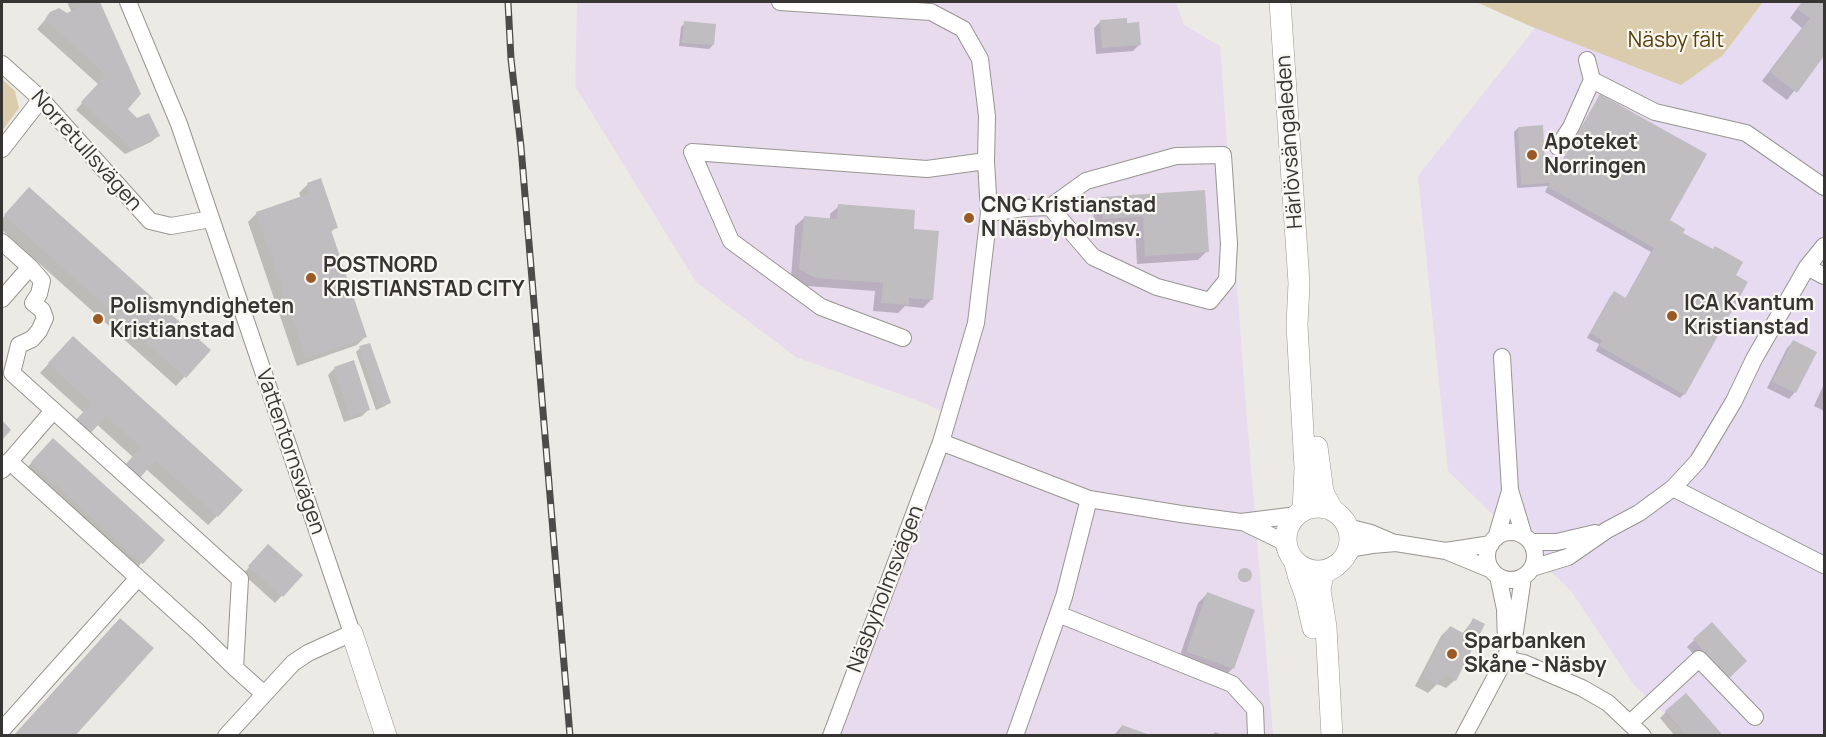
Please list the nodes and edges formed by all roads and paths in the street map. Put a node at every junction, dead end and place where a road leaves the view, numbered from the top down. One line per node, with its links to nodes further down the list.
1 (128, 2): 14 (street, Vattentornsvägen)
2 (780, 2): 10 (street, Näsbyholmsvägen)
3 (1280, 2): 20 (main road, Härlövsängaleden)
4 (1587, 60): 6 (street)
5 (2, 64): 7 (street, Norretullsvägen)
6 (1592, 80): 8 (street); 11 (street)
7 (41, 99): 9 (street); 14 (street, Norretullsvägen)
8 (1558, 147)
9 (2, 149)
10 (986, 161): 13 (street, Näsbyholmsvägen); 22 (street)
11 (1824, 187)
12 (1050, 207): 12 (street); 13 (street)
13 (989, 213): 25 (street, Näsbyholmsvägen)
14 (211, 219): 47 (street, Vattentornsvägen)
15 (2, 242): 17 (street)
16 (1824, 246): 18 (street)
17 (30, 267): 21 (street); 24 (street)
18 (1807, 267): 19 (street); 27 (street)
19 (1824, 276)
20 (1299, 283): 30 (main road, Härlövsängaleden); 31 (main road, Härlövsängaleden)
21 (2, 299)
22 (903, 338)
23 (1502, 357): 28 (street)
24 (53, 411): 26 (street); 49 (street)
25 (941, 442): 29 (street); 56 (street, Näsbyholmsvägen)
26 (5, 466): 45 (street)
27 (1672, 488): 34 (street); 42 (street)
28 (1510, 490): 35 (street); 36 (street)
29 (1089, 499): 32 (street); 46 (street)
30 (1333, 511): 31 (main road); 33 (main road)
31 (1300, 513): 32 (street); 37 (main road)
32 (1241, 522): 37 (street)
33 (1348, 530): 38 (street); 41 (main road)
34 (1607, 530): 35 (street); 43 (street)
35 (1527, 539): 36 (street); 43 (street)
36 (1494, 541): 39 (street); 44 (street)
37 (1286, 543): 40 (main road)
38 (1396, 543): 39 (street); 41 (street)
39 (1446, 551): 44 (street)
40 (1295, 562): 41 (main road); 59 (main road)
41 (1339, 563): 60 (main road)
42 (1824, 565)
43 (1528, 572): 44 (street); 48 (street)
44 (1495, 573): 48 (street)
45 (138, 578): 49 (street); 53 (street)
46 (1058, 614): 57 (street); 58 (street)
47 (352, 633): 50 (street); 55 (main road, Vattentornsvägen)
48 (1505, 659): 52 (street); 61 (street)
49 (235, 668): 50 (street)
50 (264, 693): 54 (street)
51 (1755, 717): 52 (street)
52 (1630, 723): 62 (street)
53 (2, 730)
54 (226, 735)
55 (386, 735)
56 (831, 735)
57 (1015, 735)
58 (1256, 735)
59 (1323, 735)
60 (1332, 735)
61 (1464, 735)
62 (1643, 735)

